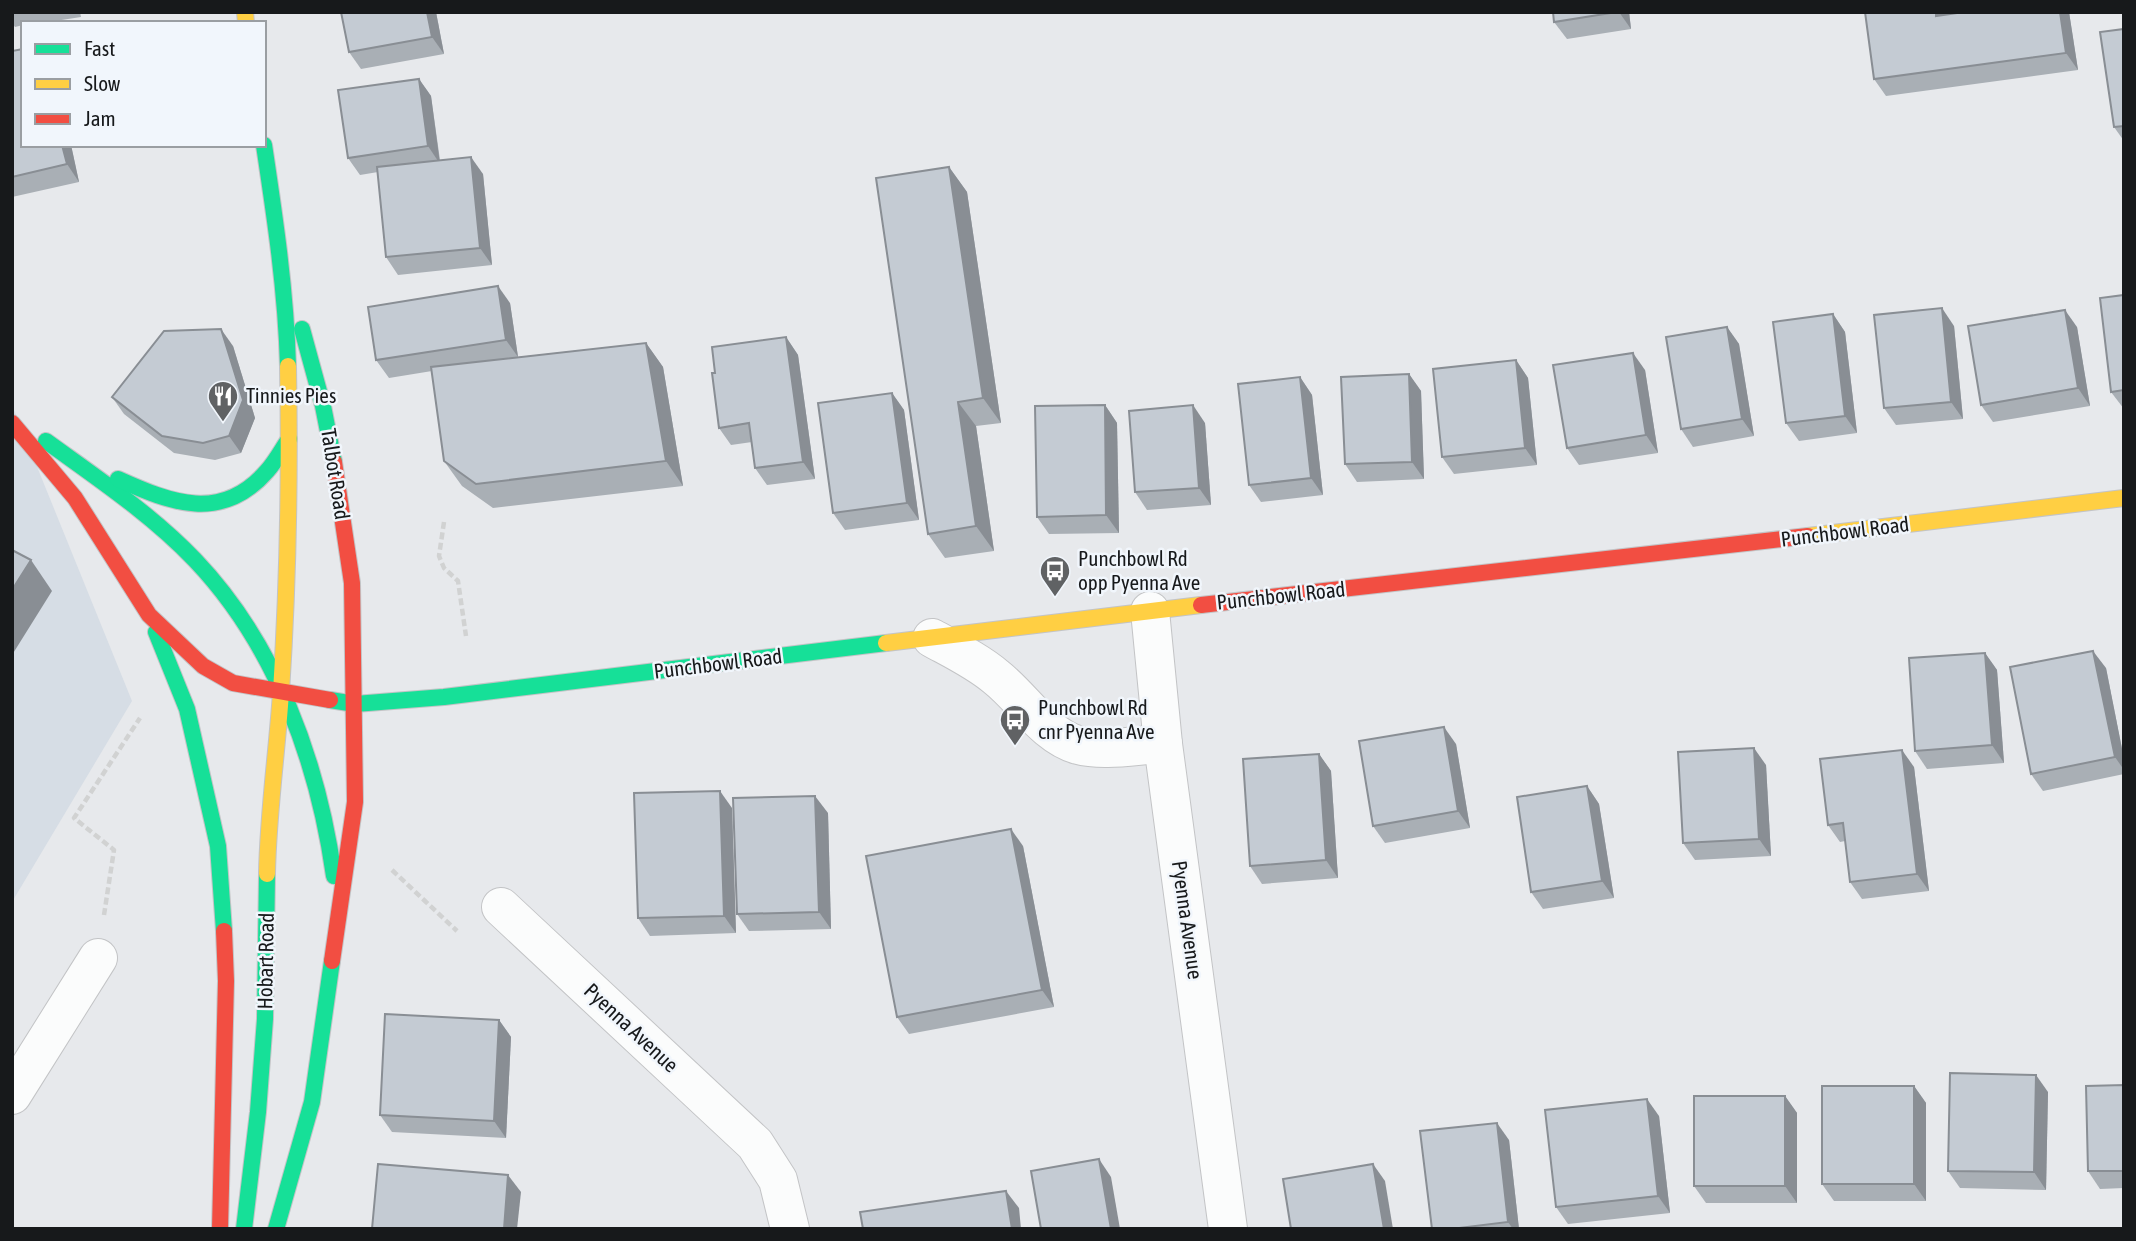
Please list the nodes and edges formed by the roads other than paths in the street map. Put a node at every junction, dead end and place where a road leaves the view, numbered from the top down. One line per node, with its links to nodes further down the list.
1 (264, 147): 2 (main road, Talbot Road)
2 (280, 249): 5 (main road, Talbot Road); 12 (main road, Talbot Road)
3 (12, 415): 6 (main road)
4 (12, 423): 9 (main road)
5 (289, 439): 6 (main road); 11 (main road, Talbot Road)
6 (71, 459): 11 (main road)
7 (2124, 498): 8 (main road, Punchbowl Road)
8 (1150, 611): 10 (main road, Punchbowl Road); 13 (street, Pyenna Avenue)
9 (149, 615): 11 (main road); 18 (main road)
10 (932, 638): 12 (main road, Punchbowl Road); 13 (street)
11 (281, 692): 12 (main road); 15 (main road); 19 (main road, Hobart Road)
12 (355, 704): 15 (main road)
13 (1163, 744): 22 (street, Pyenna Avenue)
14 (501, 907): 21 (street, Pyenna Avenue)
15 (338, 920): 20 (main road)
16 (98, 958): 17 (street)
17 (12, 1094)
18 (220, 1229)
19 (244, 1229)
20 (276, 1229)
21 (790, 1229)
22 (1228, 1229)

